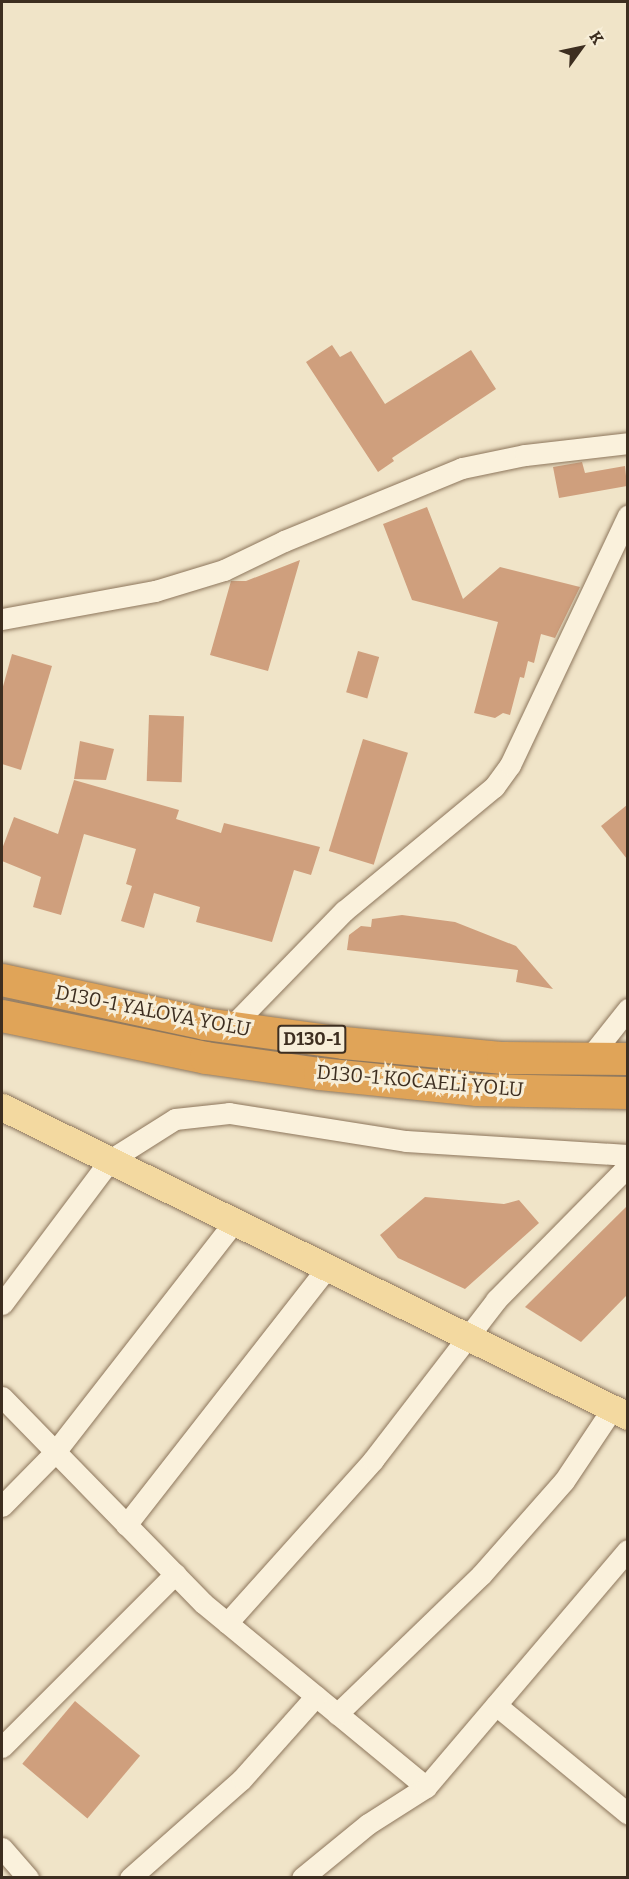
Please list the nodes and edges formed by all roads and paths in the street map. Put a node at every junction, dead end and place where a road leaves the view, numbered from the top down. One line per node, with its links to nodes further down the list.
1 (627, 443): 3 (street)
2 (627, 515): 7 (street)
3 (2, 619)
4 (2, 980): 7 (highway, D130-1 YALOVA YOLU / D130-1)
5 (627, 1009): 8 (street)
6 (2, 1016): 10 (highway, D130-1 KOCAELİ YOLU / D130-1)
7 (231, 1027): 8 (highway, D130-1 YALOVA YOLU / D130-1)
8 (589, 1058): 9 (highway, D130-1 YALOVA YOLU / D130-1)
9 (627, 1059)
10 (627, 1093)
11 (2, 1107): 13 (main road)
12 (627, 1155): 13 (street)
13 (110, 1160): 15 (main road); 17 (street)
14 (627, 1166): 18 (street)
15 (234, 1222): 16 (main road); 21 (street)
16 (327, 1268): 18 (main road); 23 (street)
17 (2, 1304)
18 (468, 1338): 20 (main road); 26 (street)
19 (2, 1397): 21 (street)
20 (620, 1412): 29 (street)
21 (55, 1452): 22 (street); 23 (street)
22 (2, 1506)
23 (126, 1525): 25 (street)
24 (627, 1550): 28 (street)
25 (175, 1574): 26 (street); 30 (street)
26 (227, 1623): 27 (street)
27 (316, 1696): 29 (street); 36 (street)
28 (496, 1705): 31 (street); 32 (street)
29 (337, 1714): 31 (street)
30 (2, 1747)
31 (426, 1787): 35 (street)
32 (627, 1814)
33 (2, 1848): 34 (street)
34 (20, 1875)
35 (302, 1877)
36 (130, 1878)

